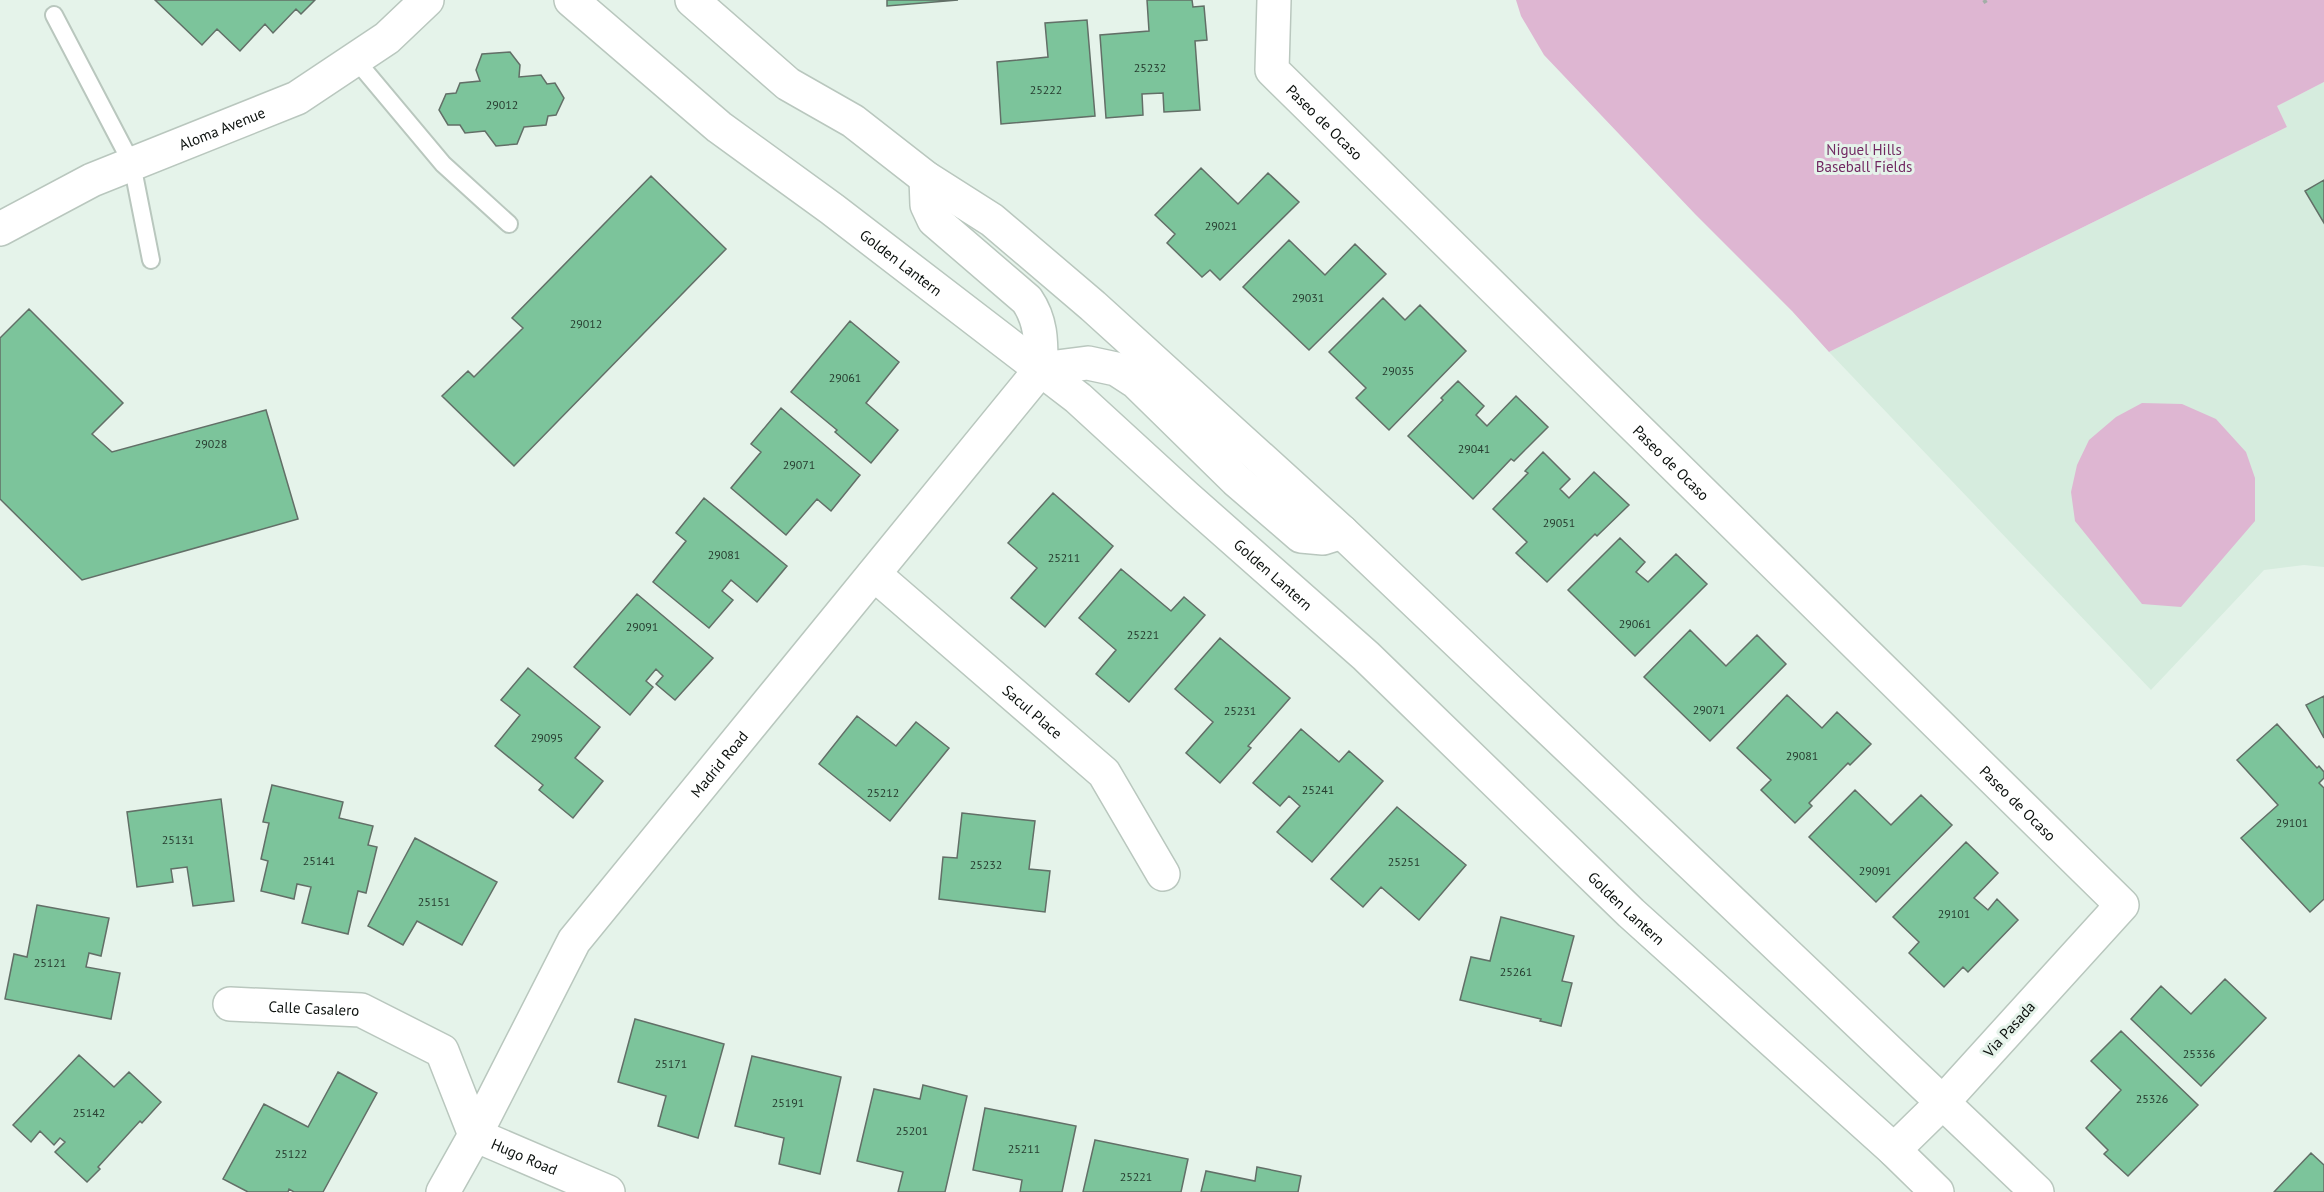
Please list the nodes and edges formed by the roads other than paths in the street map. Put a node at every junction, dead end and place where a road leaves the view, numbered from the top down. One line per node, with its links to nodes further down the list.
1 (427, 0): 6 (main road, Aloma Avenue)
2 (571, 0): 12 (main road, Golden Lantern)
3 (692, 0): 8 (main road)
4 (1275, 0): 16 (main road, Paseo de Ocaso)
5 (54, 15): 7 (lane)
6 (355, 59): 7 (main road, Aloma Avenue); 9 (lane)
7 (132, 164): 10 (main road, Aloma Avenue); 11 (lane)
8 (926, 178): 12 (main road); 13 (main road)
9 (509, 224)
10 (0, 229)
11 (151, 260)
12 (1041, 369): 13 (main road); 14 (main road, Madrid Road); 20 (main road, Golden Lantern)
13 (1342, 532): 18 (main road)
14 (874, 574): 15 (main road, Sacul Place); 19 (main road, Madrid Road)
15 (1163, 874)
16 (2122, 905): 18 (main road, Via Pasada)
17 (230, 1004): 19 (main road, Calle Casalero)
18 (1942, 1103): 20 (main road, Via Pasada); 24 (main road)
19 (475, 1135): 21 (main road, Madrid Road); 22 (main road, Hugo Road)
20 (1894, 1150): 23 (main road, Golden Lantern)
21 (443, 1192)
22 (608, 1192)
23 (1937, 1192)
24 (2037, 1192)

